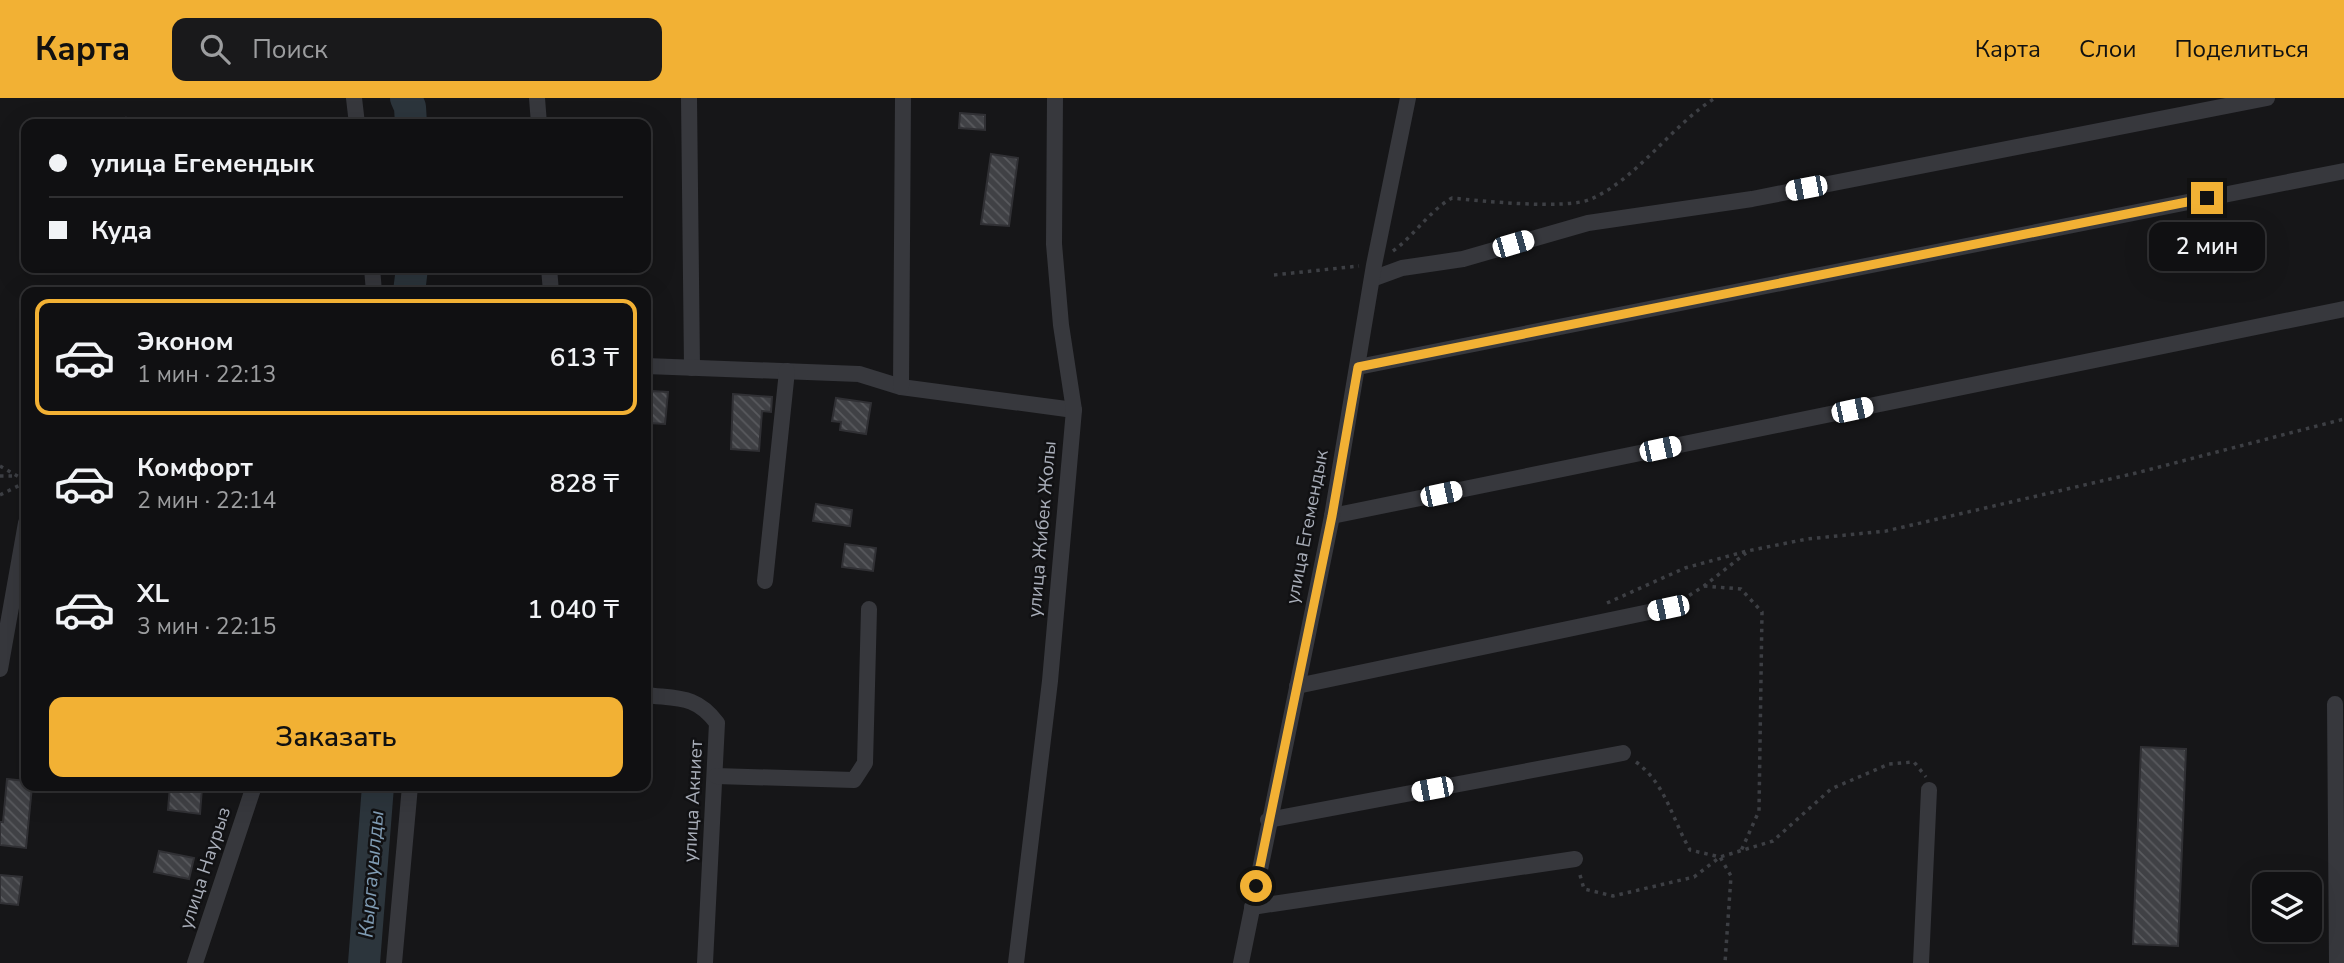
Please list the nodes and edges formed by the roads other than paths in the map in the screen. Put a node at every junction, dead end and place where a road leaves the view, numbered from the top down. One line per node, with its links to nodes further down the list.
1 (354, 98): 8 (street)
2 (537, 98): 9 (street)
3 (689, 98): 15 (street)
4 (903, 98): 17 (street)
5 (1055, 98): 18 (street, улица Жибек Жолы)
6 (1408, 98): 11 (street, улица Егемендык)
7 (2267, 98): 11 (street)
8 (356, 119)
9 (539, 119)
10 (2344, 171): 14 (street)
11 (1373, 272): 14 (street, улица Егемендык)
12 (2344, 309): 19 (street)
13 (651, 366): 15 (street)
14 (1358, 367): 19 (street, улица Егемендык)
15 (692, 368): 16 (street)
16 (787, 372): 17 (street); 21 (street)
17 (901, 387): 18 (street)
18 (1074, 410): 39 (street, улица Жибек Жолы)
19 (1332, 516): 25 (street, улица Егемендык)
20 (21, 551): 24 (street)
21 (765, 581)
22 (1668, 608): 25 (street)
23 (869, 609): 29 (street)
24 (0, 670)
25 (1297, 686): 33 (street, улица Егемендык)
26 (651, 696): 29 (street, улица Акниет)
27 (2335, 704): 42 (street)
28 (1623, 753): 33 (street)
29 (716, 776): 38 (street, улица Акниет)
30 (1929, 790): 41 (street)
31 (252, 791): 36 (street, улица Наурыз)
32 (410, 791): 37 (street)
33 (1268, 820): 35 (street, улица Егемендык)
34 (1575, 859): 35 (street)
35 (1252, 907): 40 (street, улица Егемендык)
36 (195, 963)
37 (394, 963)
38 (705, 963)
39 (1016, 963)
40 (1241, 963)
41 (1921, 963)
42 (2337, 963)

